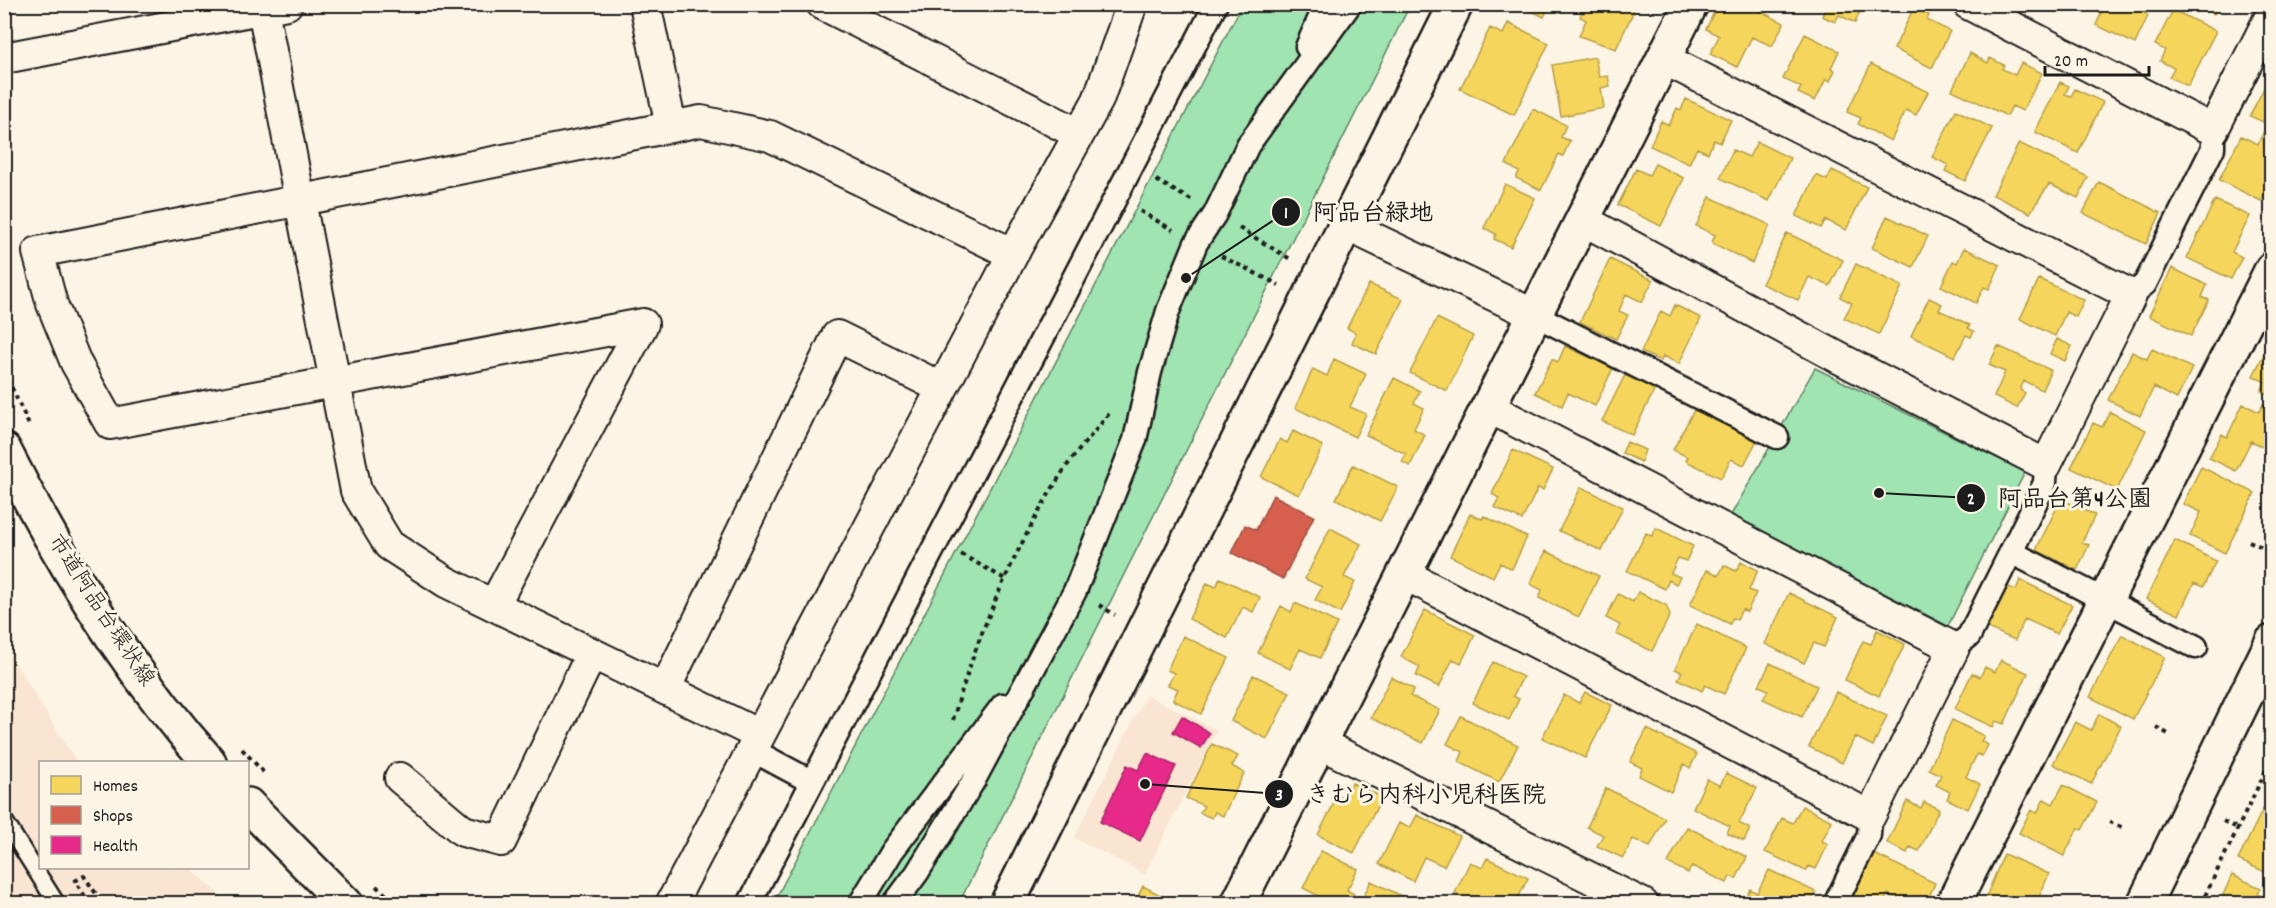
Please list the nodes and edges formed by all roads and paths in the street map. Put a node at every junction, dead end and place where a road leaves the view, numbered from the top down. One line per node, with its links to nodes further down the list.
1 (645, 4): 15 (street)
2 (822, 4): 17 (street)
3 (1132, 4): 17 (street)
4 (1216, 4): 58 (street)
5 (1326, 4): 14 (street)
6 (1350, 4): 14 (street)
7 (1456, 4): 20 (street)
8 (1691, 4): 13 (street)
9 (1968, 4): 16 (street)
10 (270, 6): 12 (street); 18 (street)
11 (2271, 13): 16 (street)
12 (4, 58)
13 (1664, 59): 19 (street); 23 (street)
14 (1294, 80): 43 (street)
15 (671, 126): 18 (street); 21 (street)
16 (2213, 130): 23 (street)
17 (1079, 134): 21 (street)
18 (300, 200): 26 (street); 26 (street)
19 (1583, 220): 24 (street); 33 (street)
20 (1346, 225): 24 (street); 76 (street)
21 (1012, 254): 27 (street)
22 (2271, 269): 40 (street)
23 (2131, 295): 33 (street)
24 (1535, 315): 28 (street); 31 (street)
25 (4, 371): 30 (path)
26 (335, 382): 41 (street); 41 (street)
27 (942, 388): 47 (street); 52 (street)
28 (1488, 407): 38 (street); 45 (street)
29 (1112, 410): 39 (path)
30 (32, 430)
31 (1777, 437)
32 (4, 450): 55 (street, 市道阿品台環状線)
33 (2046, 465): 37 (street)
34 (2249, 541): 35 (path)
35 (2264, 548)
36 (957, 551): 39 (path)
37 (2011, 552): 40 (street); 45 (street)
38 (1404, 574): 53 (street); 60 (street)
39 (1005, 579): 48 (path)
40 (2104, 600): 44 (street); 80 (street)
41 (494, 605): 46 (street)
42 (2271, 642): 81 (street)
43 (1047, 647): 74 (street); 75 (street)
44 (2196, 647)
45 (1954, 648): 60 (street)
46 (592, 653): 47 (street); 56 (street)
47 (665, 689): 52 (street)
48 (952, 724)
49 (2156, 727): 50 (path)
50 (2170, 735)
51 (236, 741): 57 (path)
52 (756, 742): 58 (street); 72 (street)
53 (1319, 743): 77 (street); 78 (street)
54 (2271, 758): 65 (path)
55 (208, 761)
56 (400, 778)
57 (272, 782)
58 (812, 782): 73 (street)
59 (249, 806): 70 (street)
60 (1870, 816): 79 (street)
61 (4, 820): 67 (lane)
62 (2222, 820): 65 (path)
63 (2109, 822): 64 (path)
64 (2124, 828)
65 (2236, 828): 82 (path)
66 (373, 883): 71 (path)
67 (57, 903)
68 (90, 903): 69 (path)
69 (103, 903)
70 (346, 903)
71 (397, 903)
72 (671, 903)
73 (749, 903)
74 (860, 903)
75 (894, 903)
76 (1006, 903)
77 (1238, 903)
78 (1643, 903)
79 (1835, 903)
80 (1953, 903)
81 (2144, 903)
82 (2201, 903)

